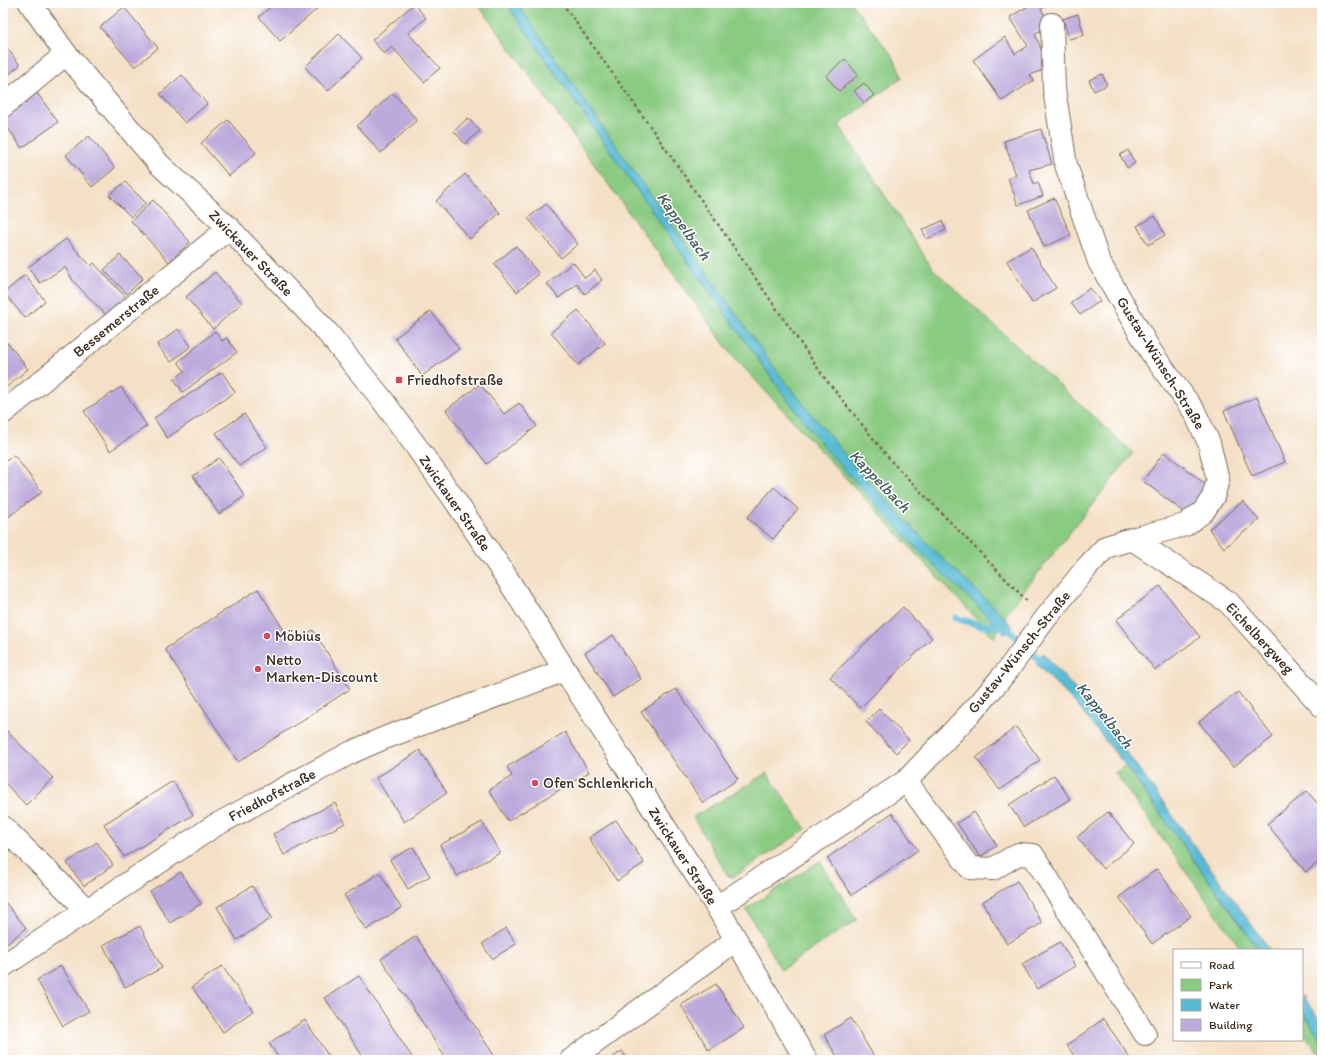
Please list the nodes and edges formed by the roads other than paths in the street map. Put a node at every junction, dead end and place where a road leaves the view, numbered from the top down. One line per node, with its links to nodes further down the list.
1 (30, 3): 3 (street, Zwickauer Straße)
2 (1052, 24): 7 (street, Gustav-Wünsch-Straße)
3 (66, 54): 4 (street); 5 (street, Zwickauer Straße)
4 (3, 106)
5 (229, 228): 6 (street, Bessemerstraße); 8 (street, Zwickauer Straße)
6 (3, 413)
7 (1132, 539): 9 (street, Eichelbergweg); 10 (street, Gustav-Wünsch-Straße)
8 (565, 670): 12 (street, Zwickauer Straße); 13 (street, Friedhofstraße)
9 (1322, 706)
10 (906, 781): 12 (street, Gustav-Wünsch-Straße); 16 (street)
11 (3, 827): 13 (street)
12 (717, 907): 14 (street, Zwickauer Straße)
13 (87, 910): 15 (street, Friedhofstraße)
14 (736, 940): 17 (street); 18 (street, Zwickauer Straße)
15 (3, 966)
16 (1145, 1034)
17 (571, 1060)
18 (806, 1060)

